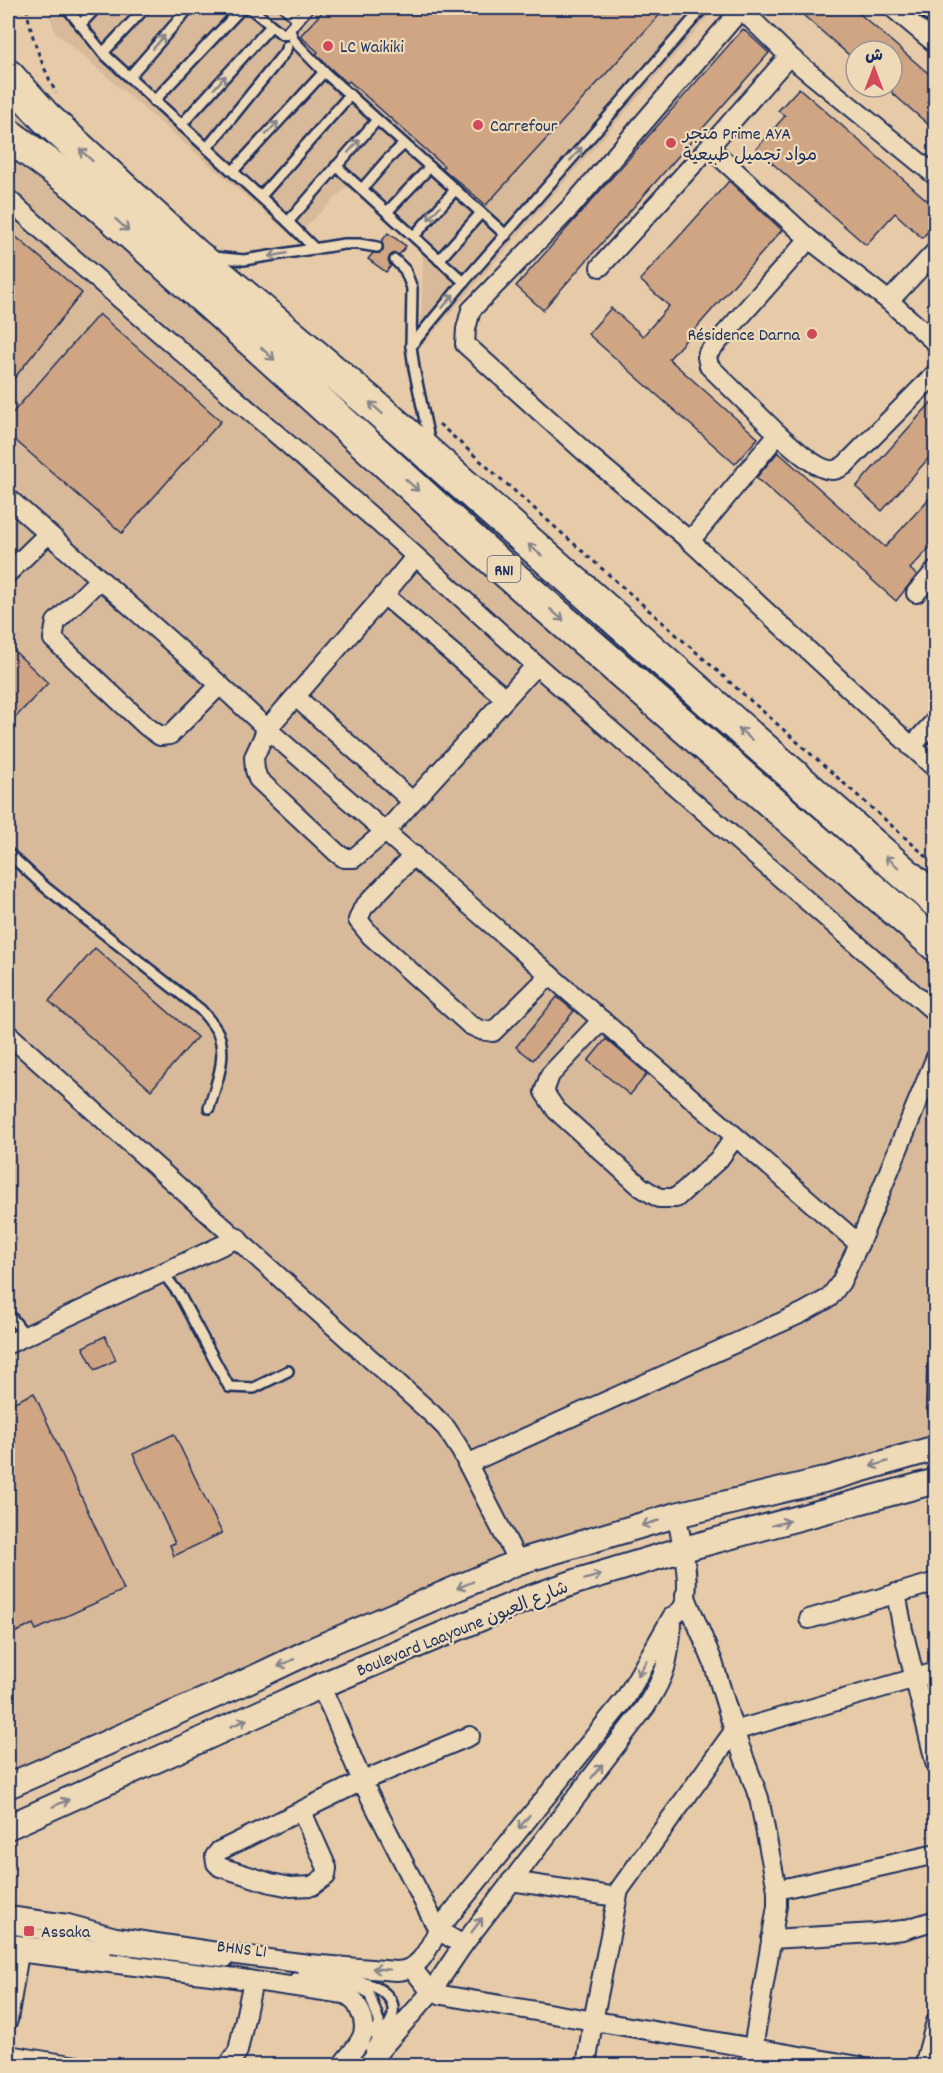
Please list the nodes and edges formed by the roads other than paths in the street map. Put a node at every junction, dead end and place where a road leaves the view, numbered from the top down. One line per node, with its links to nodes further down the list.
1 (67, 8): 15 (lane)
2 (96, 8): 15 (lane)
3 (145, 8): 20 (lane)
4 (189, 8): 24 (lane, one-way to 4)
5 (242, 8): 26 (lane)
6 (250, 8): 16 (lane)
7 (285, 8): 14 (lane)
8 (308, 8): 14 (lane)
9 (703, 8): 46 (lane, one-way to 9)
10 (741, 8): 21 (street); 65 (street)
11 (893, 8): 19 (street)
12 (927, 8): 13 (street)
13 (936, 16)
14 (298, 20): 17 (lane)
15 (80, 25): 20 (lane)
16 (271, 26): 17 (lane); 28 (lane, one-way to 16)
17 (285, 33): 18 (lane)
18 (291, 43): 22 (lane); 32 (lane)
19 (936, 44)
20 (103, 53): 24 (lane)
21 (789, 56): 31 (street); 37 (street)
22 (324, 72): 25 (lane); 36 (lane, one-way to 22)
23 (8, 76): 52 (highway, RN1, one-way to 23)
24 (129, 77): 26 (lane)
25 (350, 95): 27 (lane); 41 (lane)
26 (154, 101): 28 (lane)
27 (377, 120): 30 (lane); 34 (lane, one-way to 27)
28 (181, 125): 32 (lane)
29 (8, 135): 38 (highway, RN1)
30 (404, 144): 35 (lane); 39 (lane)
31 (709, 147): 48 (street); 55 (street)
32 (207, 148): 36 (lane)
33 (8, 150): 38 (highway)
34 (336, 166): 39 (lane); 45 (lane)
35 (430, 167): 40 (lane); 43 (lane)
36 (233, 171): 41 (lane)
37 (936, 176)
38 (78, 186): 85 (highway, RN1, one-way to 85)
39 (362, 189): 43 (lane)
40 (455, 190): 44 (lane); 47 (lane, one-way to 47)
41 (261, 196): 45 (lane)
42 (8, 199): 66 (street)
43 (387, 212): 47 (lane)
44 (481, 213): 46 (lane); 53 (lane)
45 (288, 222): 50 (lane)
46 (506, 235): 56 (lane)
47 (414, 236): 53 (lane)
48 (809, 239): 57 (street); 61 (street)
49 (377, 247): 50 (lane)
50 (315, 249): 52 (lane, one-way to 52)
51 (936, 251): 57 (street)
52 (194, 255): 62 (highway, RN1, one-way to 52)
53 (440, 260): 56 (lane)
54 (395, 261): 59 (lane)
55 (600, 267)
56 (464, 282): 59 (lane, one-way to 56)
57 (889, 301): 58 (street)
58 (936, 343)
59 (411, 346): 62 (lane)
60 (936, 373): 61 (street)
61 (778, 434): 65 (street)
62 (435, 461): 84 (highway, RN1, one-way to 62)
63 (8, 498): 64 (street)
64 (48, 534): 68 (street); 69 (street)
65 (690, 541): 78 (street)
66 (415, 557): 71 (street); 72 (street)
67 (936, 570): 70 (street)
68 (8, 573)
69 (100, 579): 73 (street); 73 (street)
70 (916, 593)
71 (384, 595): 74 (street); 75 (street)
72 (536, 665): 75 (street); 87 (street)
73 (220, 685): 77 (street)
74 (296, 697): 77 (street); 80 (street)
75 (505, 698): 80 (street)
76 (936, 720): 78 (street)
77 (267, 729): 81 (street); 81 (street)
78 (911, 747): 79 (street)
79 (934, 766)
80 (412, 801): 81 (street)
81 (386, 831): 83 (street)
82 (8, 853): 91 (lane)
83 (414, 855): 86 (street); 86 (street)
84 (936, 901)
85 (936, 945)
86 (550, 975): 88 (street)
87 (936, 1013)
88 (602, 1020): 92 (street); 92 (street)
89 (8, 1034): 93 (street)
90 (936, 1058): 94 (street)
91 (209, 1108)
92 (735, 1137): 94 (street)
93 (238, 1238): 95 (street); 103 (street)
94 (859, 1244): 103 (street)
95 (164, 1273): 97 (street); 100 (lane)
96 (8, 1313): 97 (lane)
97 (26, 1336): 98 (street)
98 (8, 1344)
99 (936, 1363): 101 (lane)
100 (288, 1371)
101 (936, 1418)
102 (936, 1448): 105 (street, Boulevard Laayoune شارع العيون, one-way to 105)
103 (467, 1464): 107 (street)
104 (936, 1481): 106 (street, Boulevard Laayoune شارع العيون, one-way to 104)
105 (676, 1515): 106 (street); 107 (street, Boulevard Laayoune شارع العيون, one-way to 107)
106 (684, 1550): 110 (street); 115 (street, Boulevard Laayoune شارع العيون, one-way to 106)
107 (518, 1562): 120 (street, Boulevard Laayoune شارع العيون, one-way to 120)
108 (936, 1582): 109 (street)
109 (896, 1593): 112 (street); 114 (street)
110 (685, 1595): 111 (street); 116 (street)
111 (672, 1617): 124 (street, one-way to 111); 130 (street, one-way to 130)
112 (809, 1619)
113 (936, 1671): 114 (street)
114 (913, 1678): 116 (street); 118 (street)
115 (320, 1686): 119 (street); 122 (street, Boulevard Laayoune شارع العيون, one-way to 115)
116 (734, 1731): 125 (street); 126 (street)
117 (470, 1736): 119 (street)
118 (936, 1766)
119 (362, 1781): 121 (street); 130 (street)
120 (8, 1786)
121 (302, 1812): 121 (street)
122 (8, 1827)
123 (936, 1854): 125 (street)
124 (512, 1881): 126 (street); 132 (street, one-way to 124)
125 (777, 1890): 131 (street)
126 (617, 1897): 138 (street)
127 (8, 1916): 134 (street, one-way to 127)
128 (936, 1920): 131 (street)
129 (8, 1928): 146 (lane, BHNS L1)
130 (438, 1930): 132 (street); 134 (street)
131 (771, 1939): 141 (street)
132 (463, 1945): 136 (street)
133 (11, 1948): 135 (street); 137 (street); 145 (lane, BHNS L1)
134 (412, 1968): 136 (street)
135 (253, 1981): 143 (street); 144 (street)
136 (432, 1991): 138 (street); 147 (street)
137 (8, 2020)
138 (593, 2021): 141 (street); 148 (street)
139 (936, 2022): 150 (street)
140 (8, 2055): 142 (street)
141 (750, 2057): 149 (street)
142 (77, 2066)
143 (228, 2066)
144 (341, 2066)
145 (350, 2066)
146 (358, 2066)
147 (366, 2066)
148 (586, 2066)
149 (859, 2066)
150 (924, 2066)

